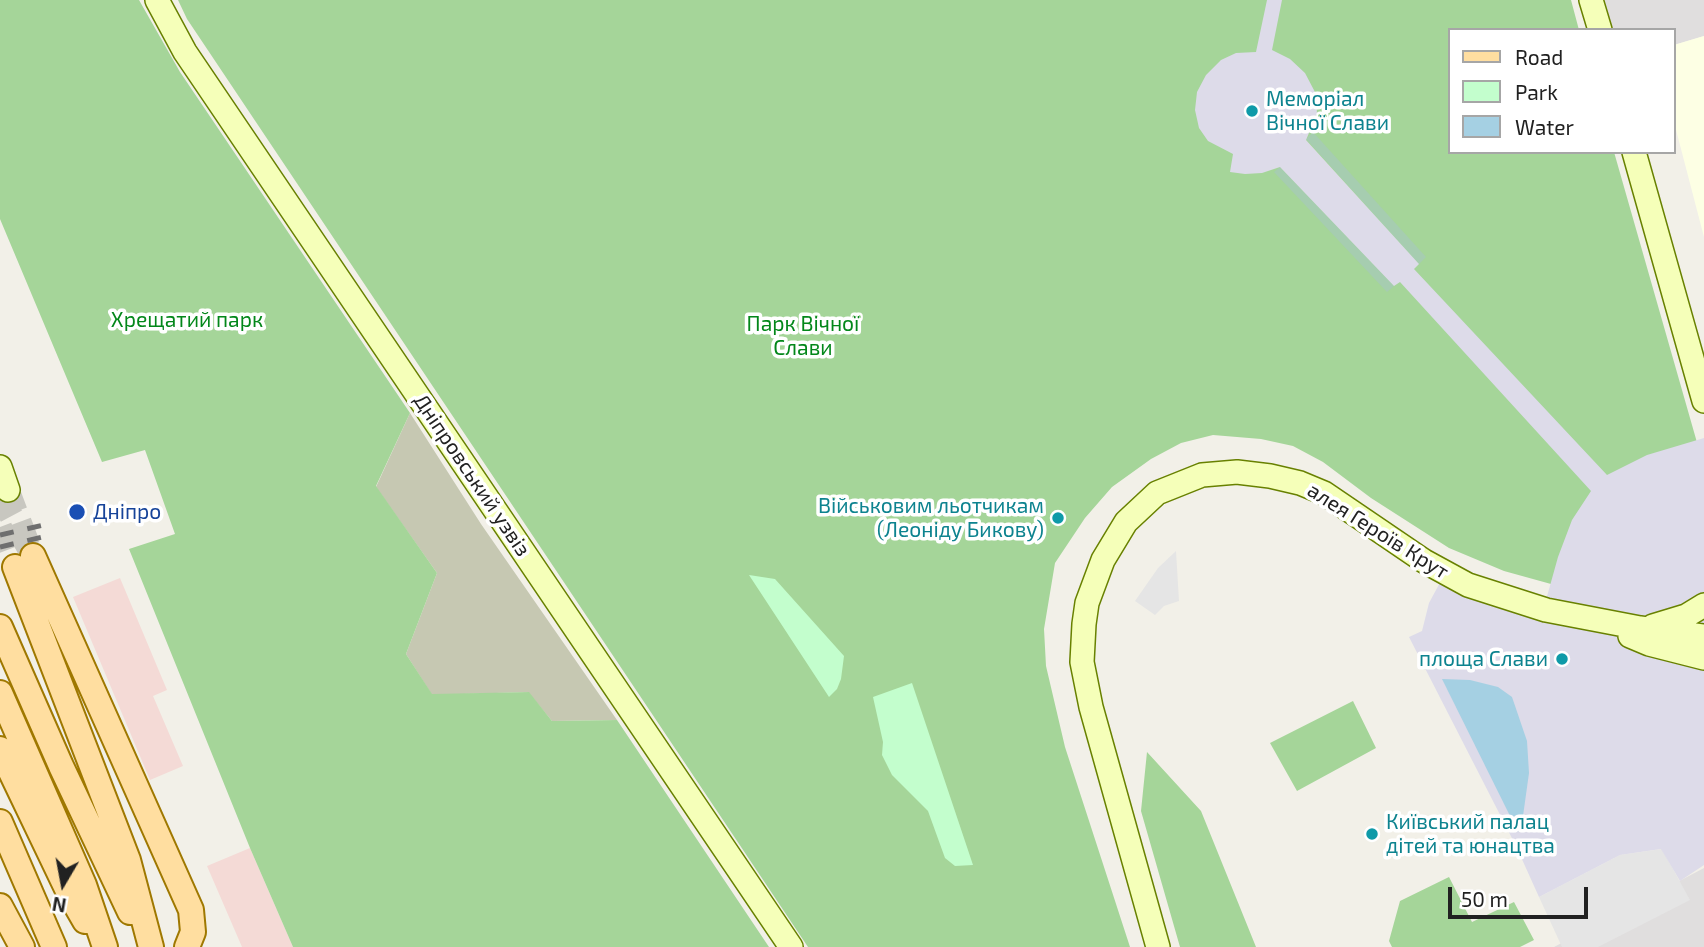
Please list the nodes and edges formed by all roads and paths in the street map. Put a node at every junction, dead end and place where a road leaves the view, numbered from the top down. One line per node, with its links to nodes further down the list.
1 (158, 0): 23 (main road, Дніпровський узвіз)
2 (1591, 0): 3 (main road)
3 (1599, 28)
4 (1635, 154): 5 (main road)
5 (1704, 401)
6 (0, 467): 7 (main road)
7 (8, 490)
8 (1704, 606): 11 (main road)
9 (1591, 619): 11 (main road, алея Героїв Крут); 13 (main road); 24 (main road, алея Героїв Крут)
10 (0, 627): 21 (main road)
11 (1640, 628): 12 (main road, алея Героїв Крут)
12 (1704, 636)
13 (1704, 658)
14 (0, 693): 20 (main road)
15 (0, 749): 20 (main road)
16 (0, 822): 19 (main road)
17 (0, 906): 18 (main road)
18 (22, 947)
19 (54, 947)
20 (102, 947)
21 (149, 947): 22 (main road)
22 (187, 947)
23 (791, 947)
24 (1158, 947)

